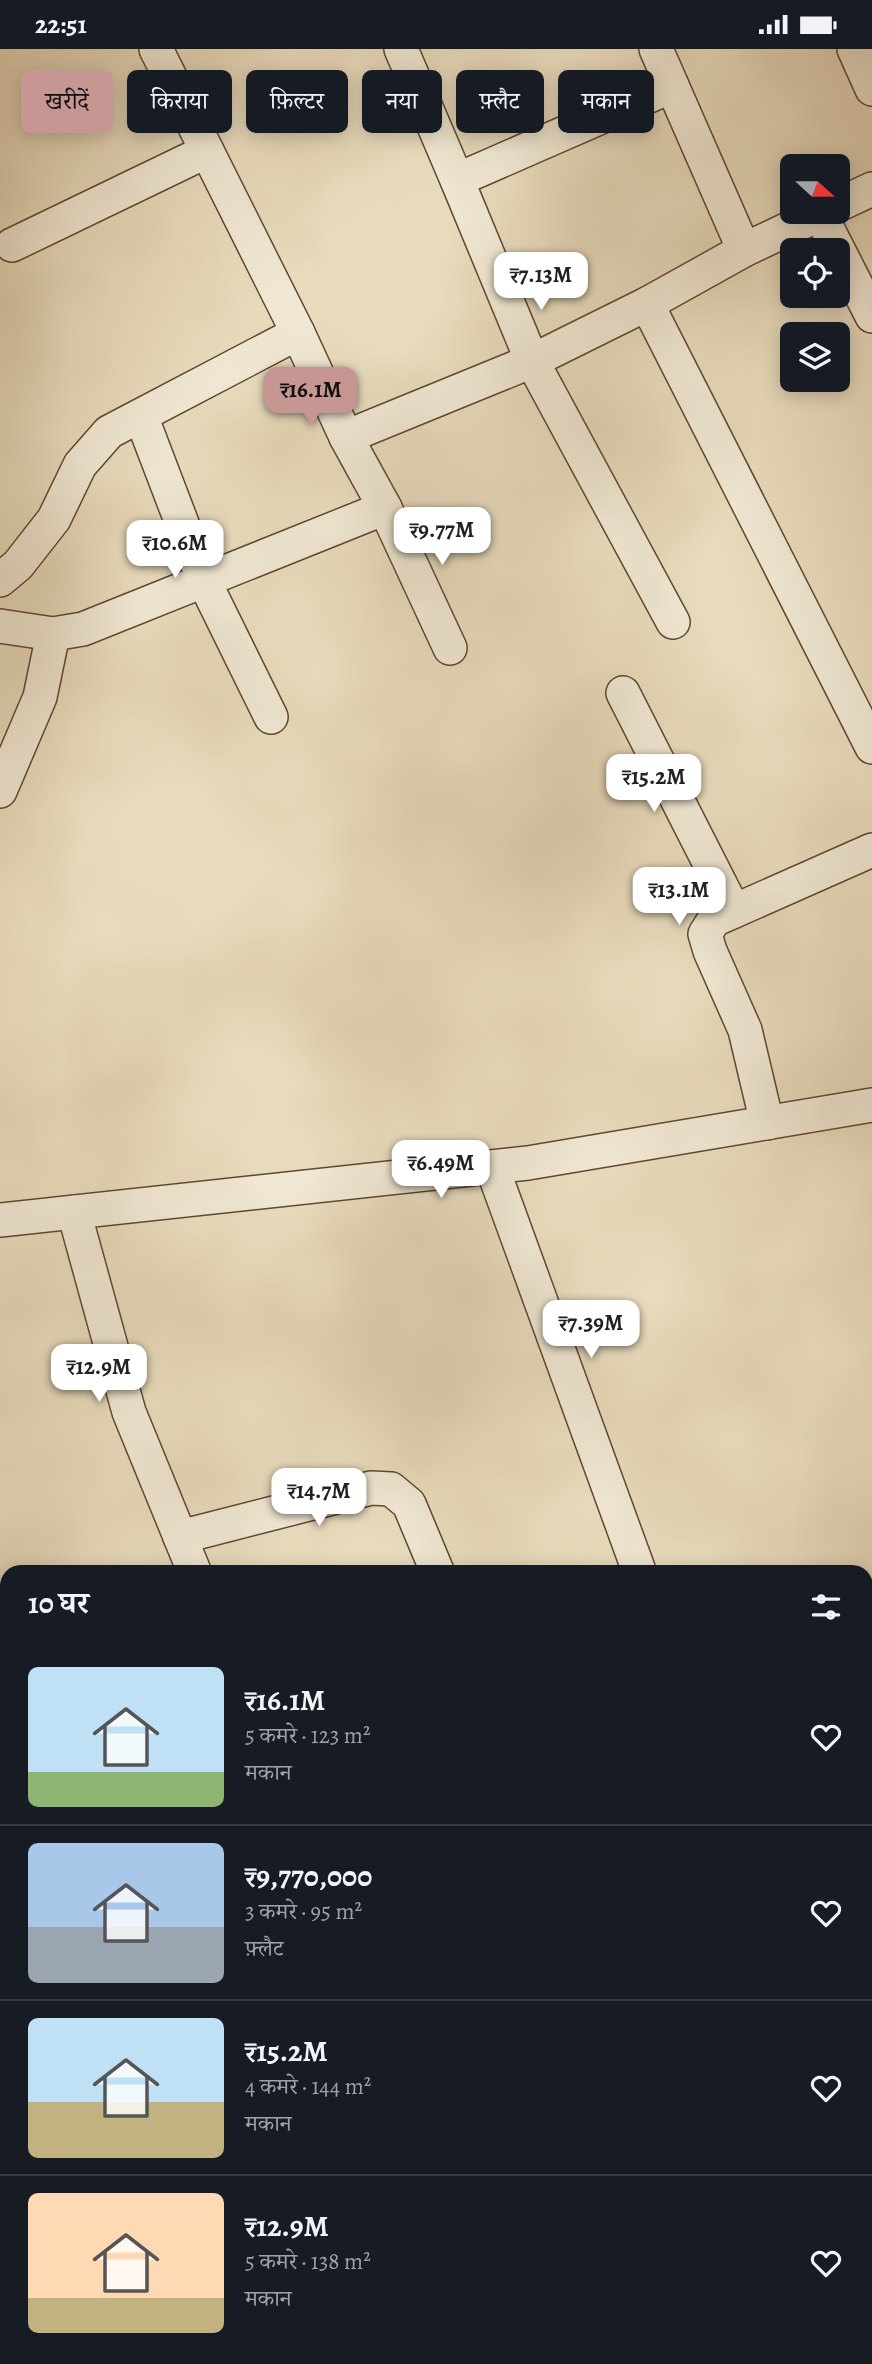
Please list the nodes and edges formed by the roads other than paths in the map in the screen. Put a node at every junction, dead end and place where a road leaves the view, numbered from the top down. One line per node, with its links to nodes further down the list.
1 (156, 49): 7 (street)
2 (401, 49): 8 (street)
3 (656, 49): 5 (street)
4 (854, 49): 6 (street)
5 (672, 86): 8 (street); 14 (street)
6 (872, 89)
7 (207, 151): 13 (street); 17 (street)
8 (457, 180): 18 (street)
9 (872, 189): 10 (street)
10 (850, 200)
11 (799, 224): 14 (street)
12 (834, 224): 16 (street)
13 (12, 245)
14 (744, 250): 15 (street)
15 (647, 304): 18 (street); 30 (street)
16 (872, 316)
17 (299, 333): 19 (street); 20 (street)
18 (532, 361): 20 (street); 24 (street)
19 (141, 416): 22 (street); 23 (street)
20 (346, 437): 21 (street)
21 (384, 508): 23 (street); 27 (street)
22 (0, 580)
23 (204, 581): 26 (street); 29 (street)
24 (673, 622)
25 (0, 626): 26 (street)
26 (53, 634): 31 (street)
27 (450, 648)
28 (623, 693): 33 (street)
29 (271, 717)
30 (872, 747)
31 (0, 791)
32 (872, 850): 33 (street)
33 (734, 911): 35 (street)
34 (872, 1105): 35 (street)
35 (767, 1123): 36 (street)
36 (492, 1167): 37 (street); 42 (street)
37 (74, 1212): 38 (street); 39 (street)
38 (0, 1220)
39 (180, 1537): 40 (street); 41 (street)
40 (192, 1565)
41 (434, 1565)
42 (637, 1565)

